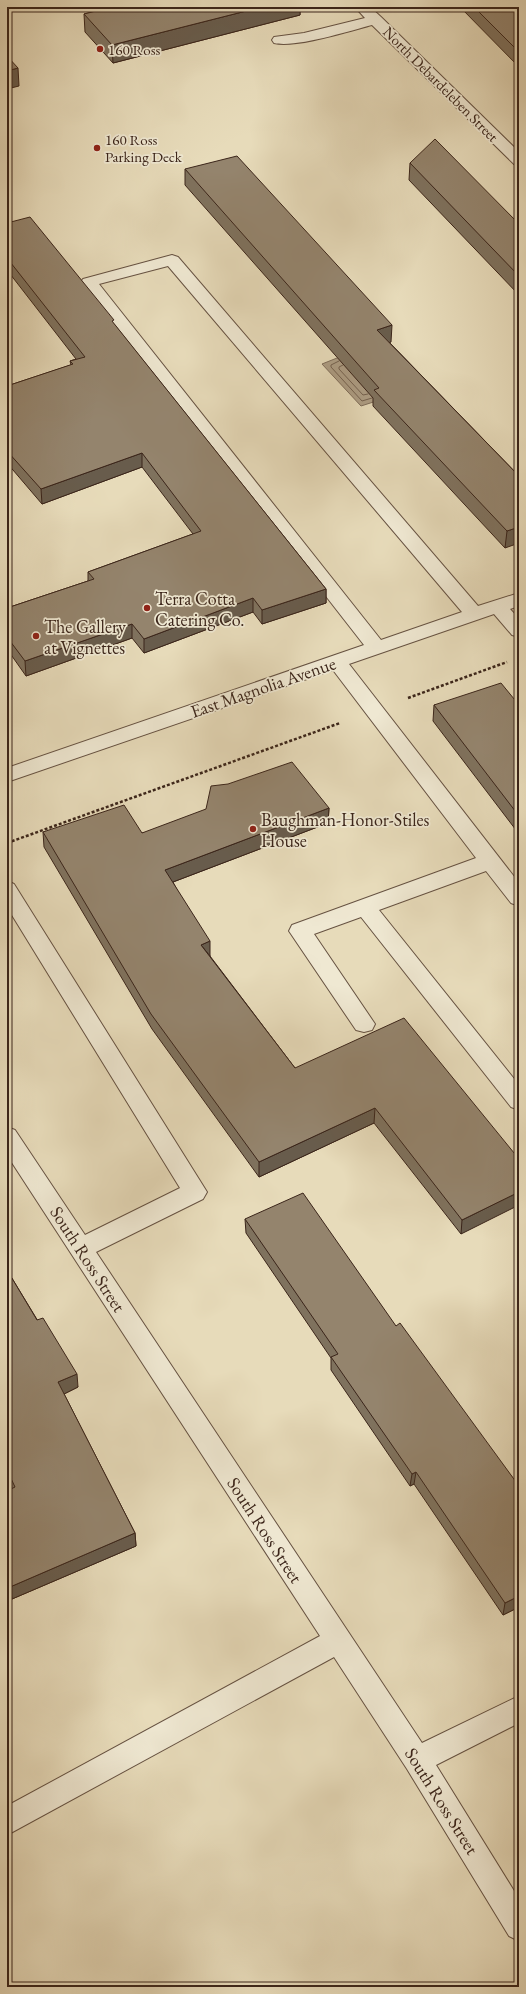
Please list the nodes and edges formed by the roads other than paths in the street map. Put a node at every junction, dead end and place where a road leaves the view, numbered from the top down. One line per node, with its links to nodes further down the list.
1 (362, 7): 2 (street, North Debardeleben Street)
2 (376, 20): 3 (street); 4 (street, North Debardeleben Street)
3 (280, 40)
4 (519, 161)
5 (519, 599): 6 (street, East Magnolia Avenue)
6 (497, 606): 7 (street, East Magnolia Avenue); 8 (street)
7 (474, 614): 9 (street, East Magnolia Avenue); 9 (street)
8 (519, 631)
9 (376, 647): 10 (street, East Magnolia Avenue)
10 (336, 662): 11 (street, East Magnolia Avenue); 12 (street)
11 (7, 775)
12 (490, 861): 14 (street); 15 (street)
13 (7, 890): 19 (street)
14 (519, 898)
15 (364, 906): 16 (street); 17 (street)
16 (364, 1024)
17 (519, 1101)
18 (7, 1136): 19 (street, South Ross Street)
19 (81, 1248): 20 (street, South Ross Street)
20 (338, 1640): 22 (street, South Ross Street); 23 (street)
21 (519, 1709): 22 (street)
22 (417, 1760): 24 (street, South Ross Street)
23 (7, 1820)
24 (519, 1926)

